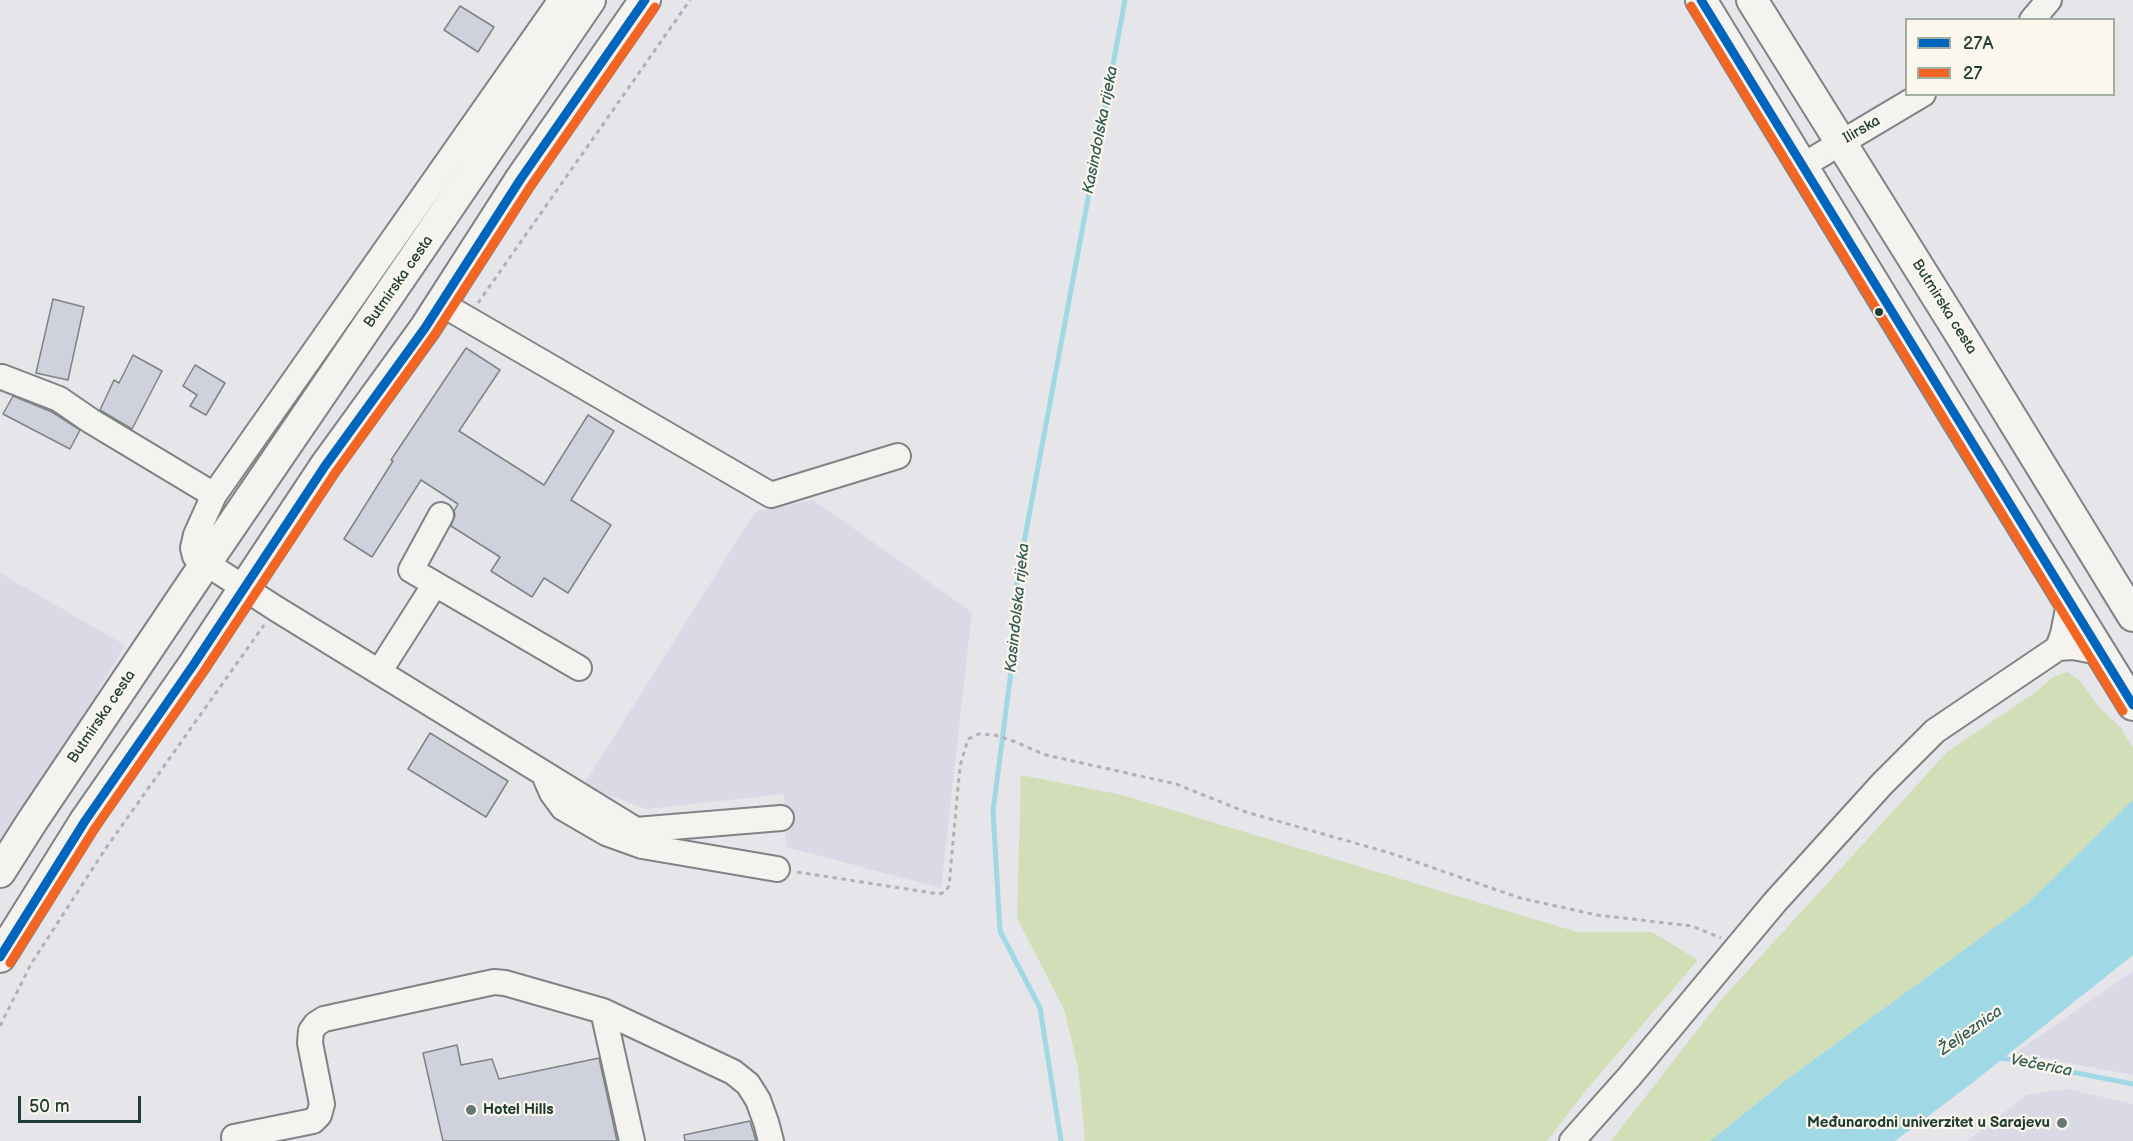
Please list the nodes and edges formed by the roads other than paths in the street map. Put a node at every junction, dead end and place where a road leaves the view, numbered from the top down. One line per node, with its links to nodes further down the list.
1 (561, 0): 14 (street, Butmirska cesta)
2 (590, 0): 16 (main road, Butmirska cesta)
3 (645, 0): 11 (main road)
4 (1701, 0): 10 (main road)
5 (1752, 0): 9 (main road, Butmirska cesta)
6 (2049, 0): 7 (street)
7 (2034, 18)
8 (1920, 96): 9 (street, Ilirska)
9 (1841, 142): 10 (street, Ilirska); 20 (main road, Butmirska cesta)
10 (1802, 166): 19 (main road)
11 (440, 303): 13 (street); 18 (main road)
12 (2, 377): 14 (street)
13 (898, 456)
14 (214, 495): 16 (street, Butmirska cesta)
15 (441, 515): 17 (street)
16 (206, 563): 18 (street); 29 (main road, Butmirska cesta)
17 (435, 584): 23 (street); 24 (street)
18 (243, 587): 24 (street); 30 (main road)
19 (2069, 604): 21 (street); 22 (main road)
20 (2133, 616)
21 (2058, 648): 22 (street); 35 (street)
22 (2099, 652): 25 (main road)
23 (579, 668)
24 (379, 672): 26 (street)
25 (2133, 705)
26 (544, 774): 27 (street); 28 (street)
27 (781, 818)
28 (777, 869)
29 (0, 872)
30 (0, 957)
31 (603, 1011): 32 (street); 33 (street); 34 (street)
32 (234, 1137)
33 (632, 1141)
34 (771, 1141)
35 (1572, 1141)

